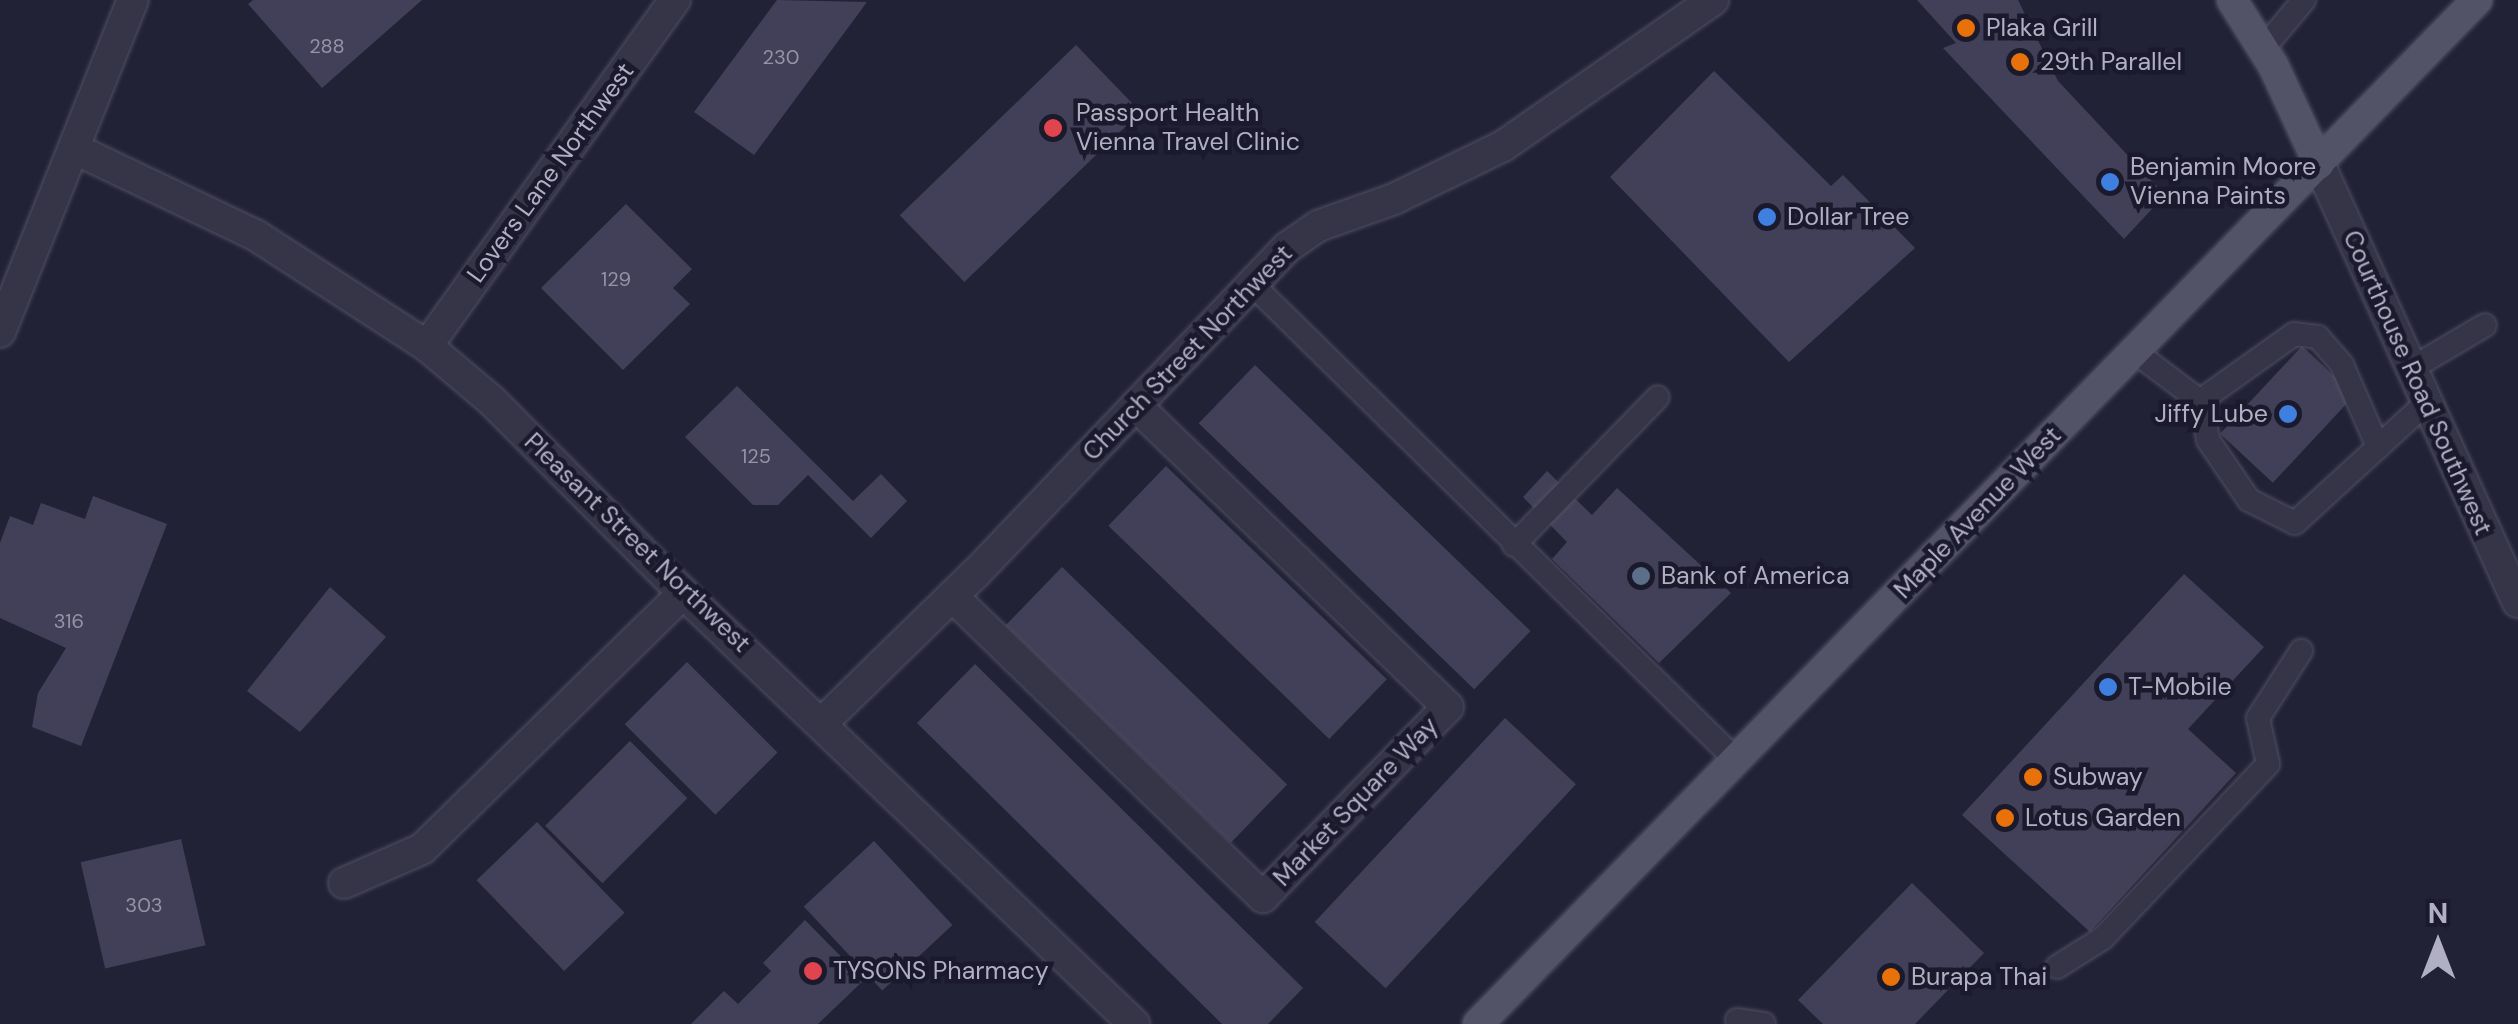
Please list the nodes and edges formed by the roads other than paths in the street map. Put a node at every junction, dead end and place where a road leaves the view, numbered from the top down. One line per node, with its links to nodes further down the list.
1 (132, 0): 8 (street)
2 (674, 0): 13 (street, Lovers Lane Northwest)
3 (1713, 0): 10 (street, Church Street Northwest)
4 (2232, 0): 7 (main road)
5 (2304, 0): 7 (lane)
6 (2477, 0): 9 (main road, Maple Avenue West)
7 (2262, 49): 9 (main road)
8 (76, 149): 12 (street); 13 (street, Pleasant Street Northwest)
9 (2319, 164): 14 (main road, Maple Avenue West); 15 (street, Courthouse Road Southwest)
10 (1252, 284): 19 (street, Church Street Northwest); 21 (lane)
11 (2484, 326): 15 (lane)
12 (0, 332)
13 (428, 346): 23 (street, Pleasant Street Northwest)
14 (2135, 352): 17 (lane); 27 (main road, Maple Avenue West)
15 (2409, 370): 18 (street, Courthouse Road Southwest)
16 (1658, 397): 21 (lane)
17 (2200, 402): 20 (lane); 20 (lane)
18 (2424, 405): 20 (lane); 22 (street, Courthouse Road Southwest)
19 (1136, 406): 24 (street, Church Street Northwest); 24 (street, Market Square Way)
20 (2378, 447)
21 (1514, 545): 27 (lane)
22 (2515, 588)
23 (683, 593): 26 (street, Pleasant Street Northwest); 28 (street)
24 (952, 596): 26 (street, Church Street Northwest)
25 (2300, 651): 29 (lane)
26 (822, 722): 31 (street, Pleasant Street Northwest)
27 (1736, 760): 32 (main road, Maple Avenue West)
28 (344, 884)
29 (2057, 967)
30 (1737, 1020): 33 (lane)
31 (1134, 1024)
32 (1478, 1024)
33 (1764, 1024)

